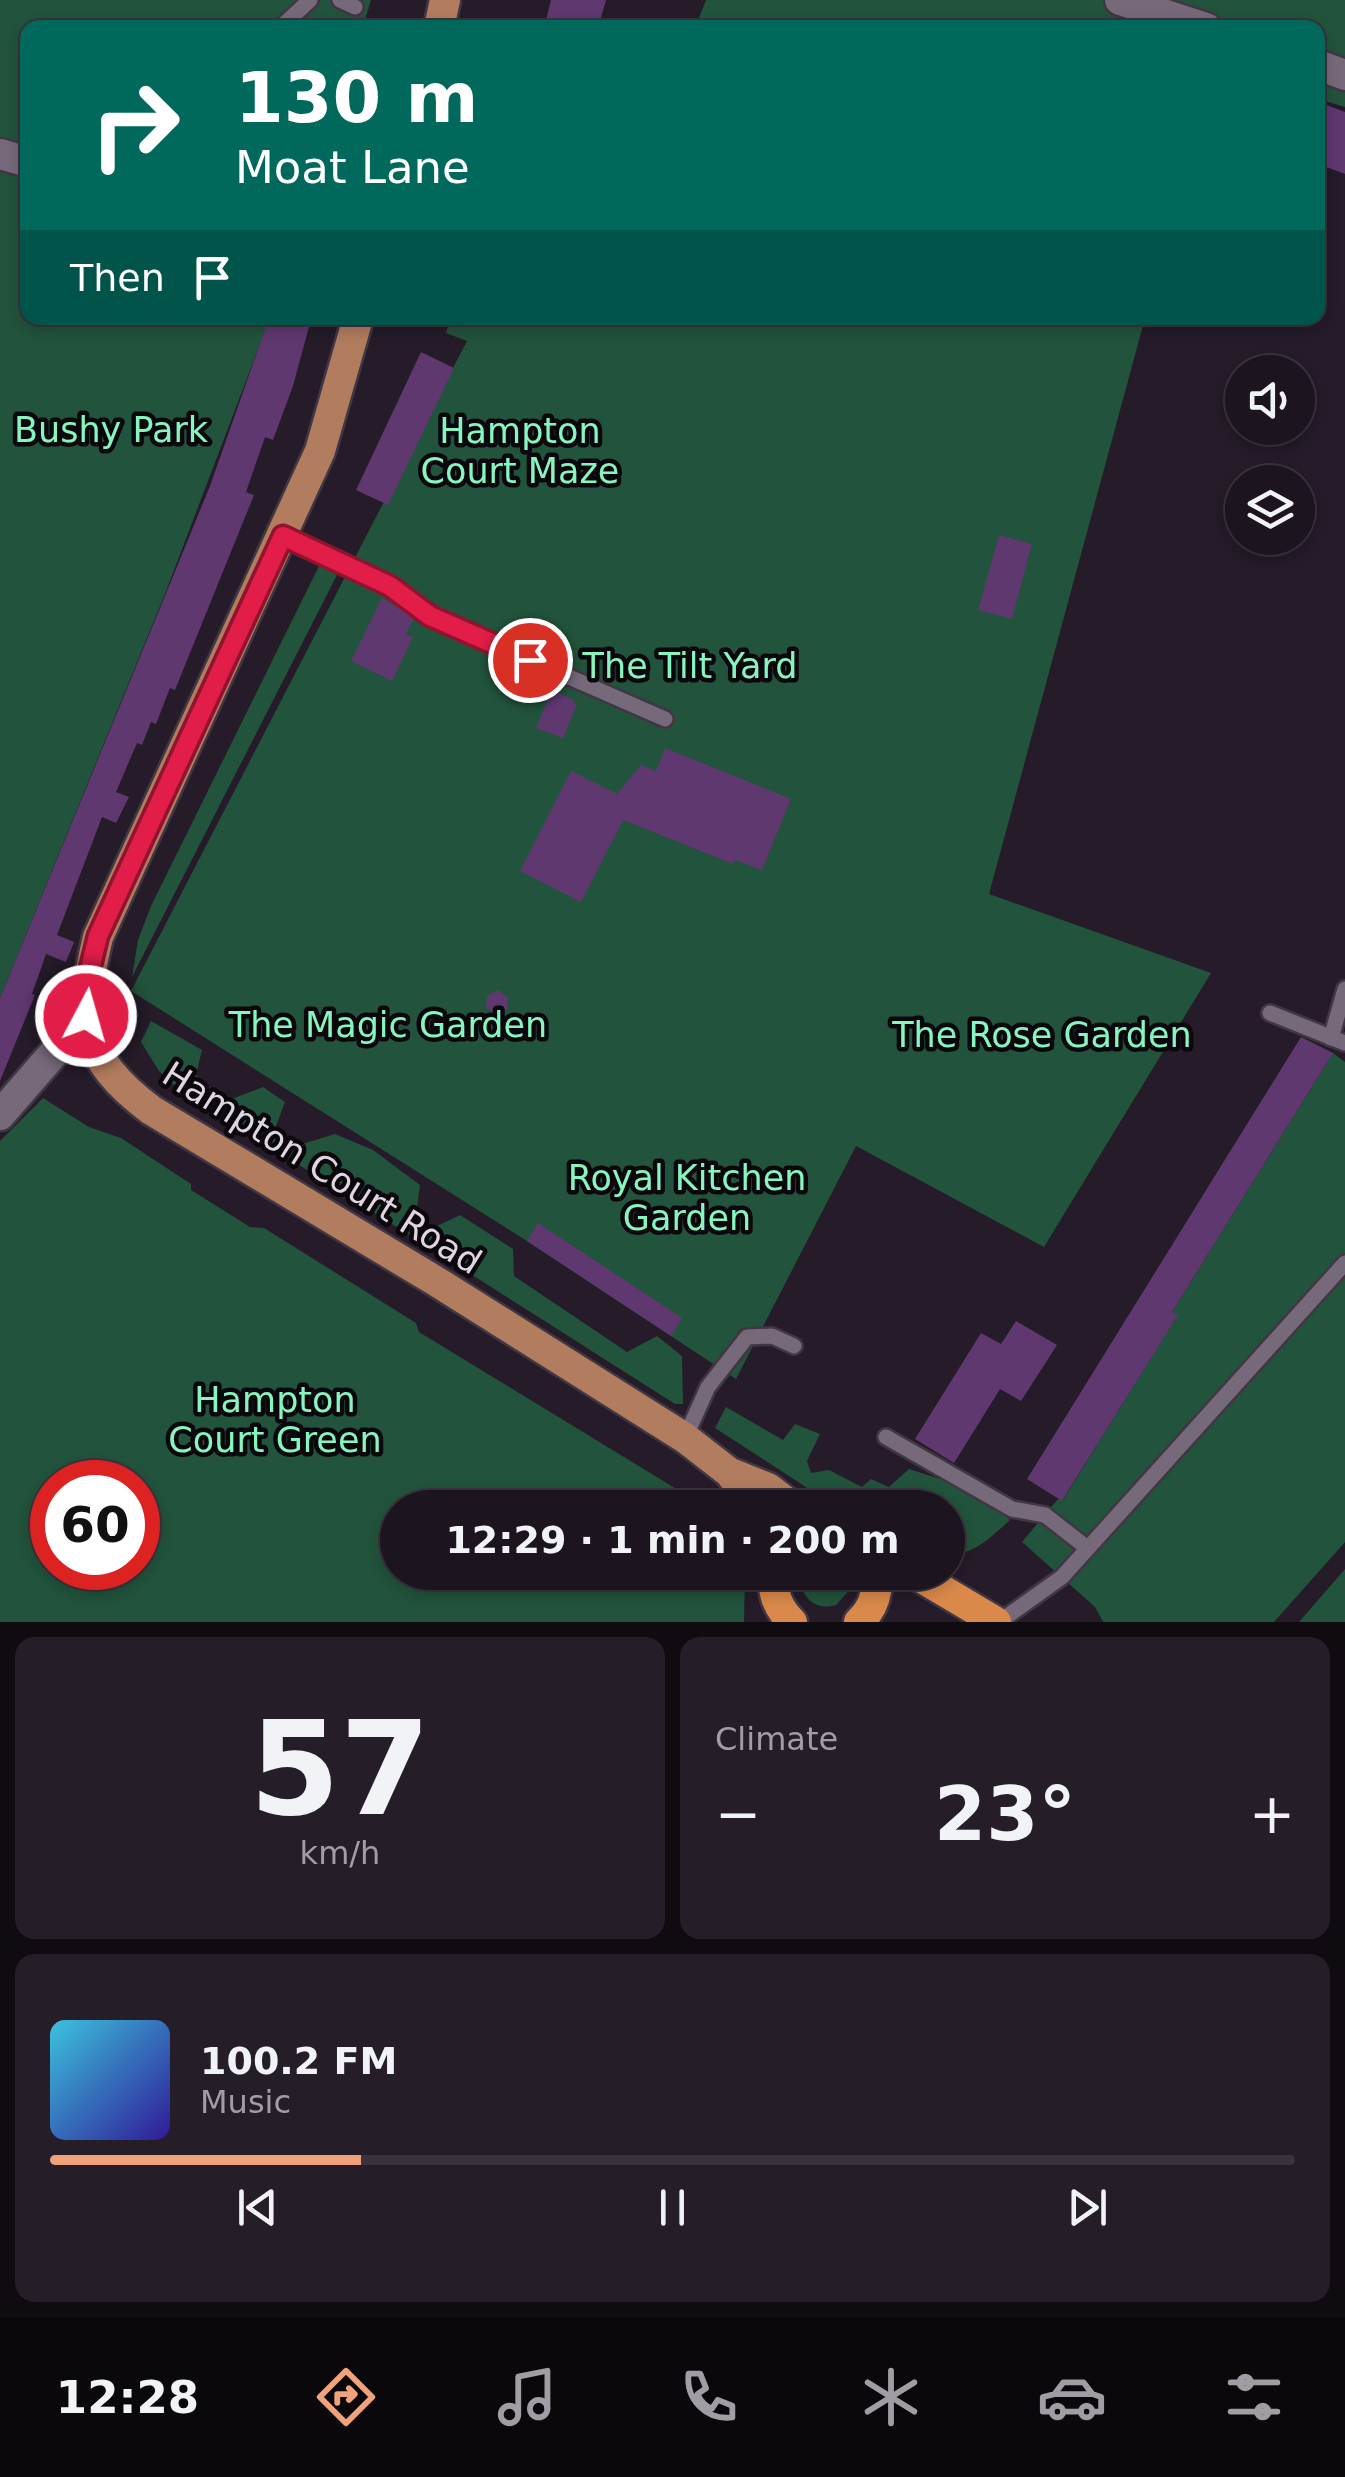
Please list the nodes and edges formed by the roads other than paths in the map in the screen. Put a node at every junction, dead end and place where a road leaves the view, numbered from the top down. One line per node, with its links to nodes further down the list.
1 (310, 0): 4 (lane)
2 (1120, 0): 3 (street)
3 (1190, 15)
4 (289, 20)
5 (356, 325): 6 (main road, Hampton Court Road)
6 (283, 536): 7 (lane); 10 (main road, Hampton Court Road)
7 (665, 719)
8 (1345, 990): 11 (lane)
9 (1270, 1013): 11 (lane)
10 (86, 1016): 12 (street); 16 (main road, Hampton Court Road)
11 (1338, 1041)
12 (0, 1115)
13 (1345, 1263): 20 (lane)
14 (794, 1346): 16 (lane)
15 (886, 1437): 20 (lane)
16 (685, 1438): 17 (main road, Hampton Court Road)
17 (730, 1473): 18 (main road, Hampton Court Road); 19 (main road, Hampton Court Road)
18 (743, 1490)
19 (771, 1490)
20 (1086, 1547): 26 (lane)
21 (774, 1590): 24 (highway)
22 (876, 1590): 25 (highway)
23 (943, 1590): 26 (highway)
24 (781, 1616)
25 (858, 1622)
26 (997, 1622)

